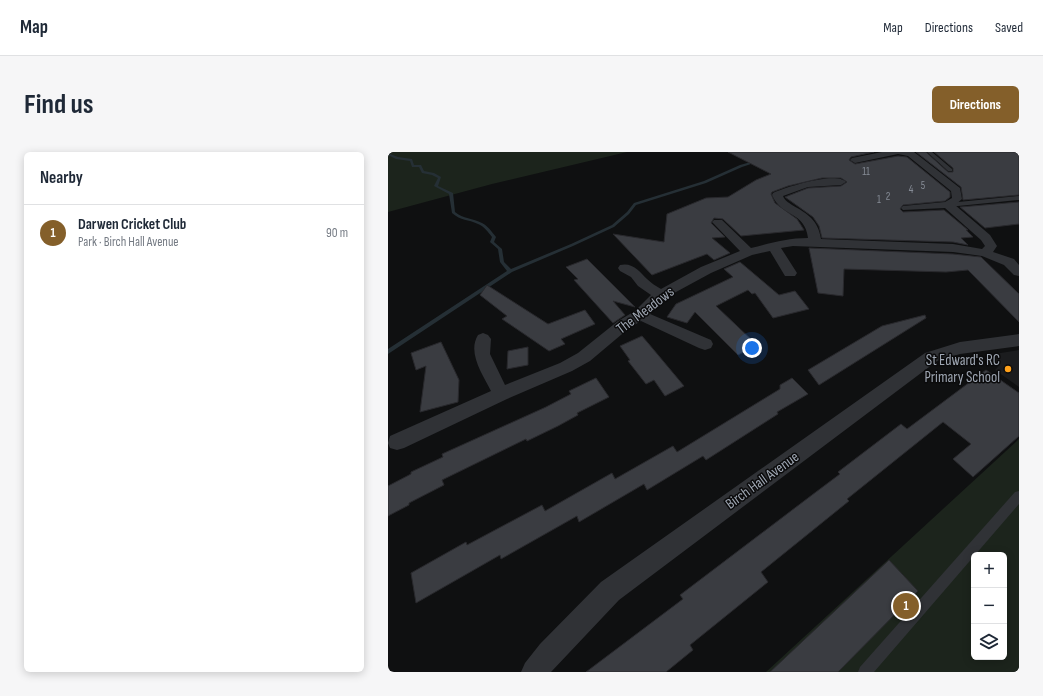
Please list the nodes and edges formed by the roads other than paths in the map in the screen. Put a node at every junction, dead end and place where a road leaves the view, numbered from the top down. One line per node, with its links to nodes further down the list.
1 (896, 152): 4 (street)
2 (900, 152): 8 (street)
3 (929, 152): 5 (lane)
4 (855, 160)
5 (950, 170)
6 (841, 182): 11 (street)
7 (1019, 198): 8 (lane)
8 (948, 205): 9 (street); 14 (street)
9 (907, 208)
10 (718, 222): 13 (street)
11 (815, 242): 12 (street, The Meadows); 14 (street, The Meadows)
12 (773, 246): 13 (street, The Meadows); 17 (street)
13 (748, 252): 18 (street, The Meadows)
14 (985, 253): 16 (street)
15 (625, 268): 18 (street)
16 (1019, 272)
17 (790, 273)
18 (660, 295): 19 (street, The Meadows)
19 (640, 315): 22 (street); 23 (street, The Meadows)
20 (483, 339): 23 (street)
21 (1019, 340): 26 (street, Birch Hall Avenue)
22 (705, 344)
23 (501, 394): 24 (street, The Meadows)
24 (397, 442)
25 (1019, 496): 27 (lane)
26 (534, 672)
27 (865, 672)

